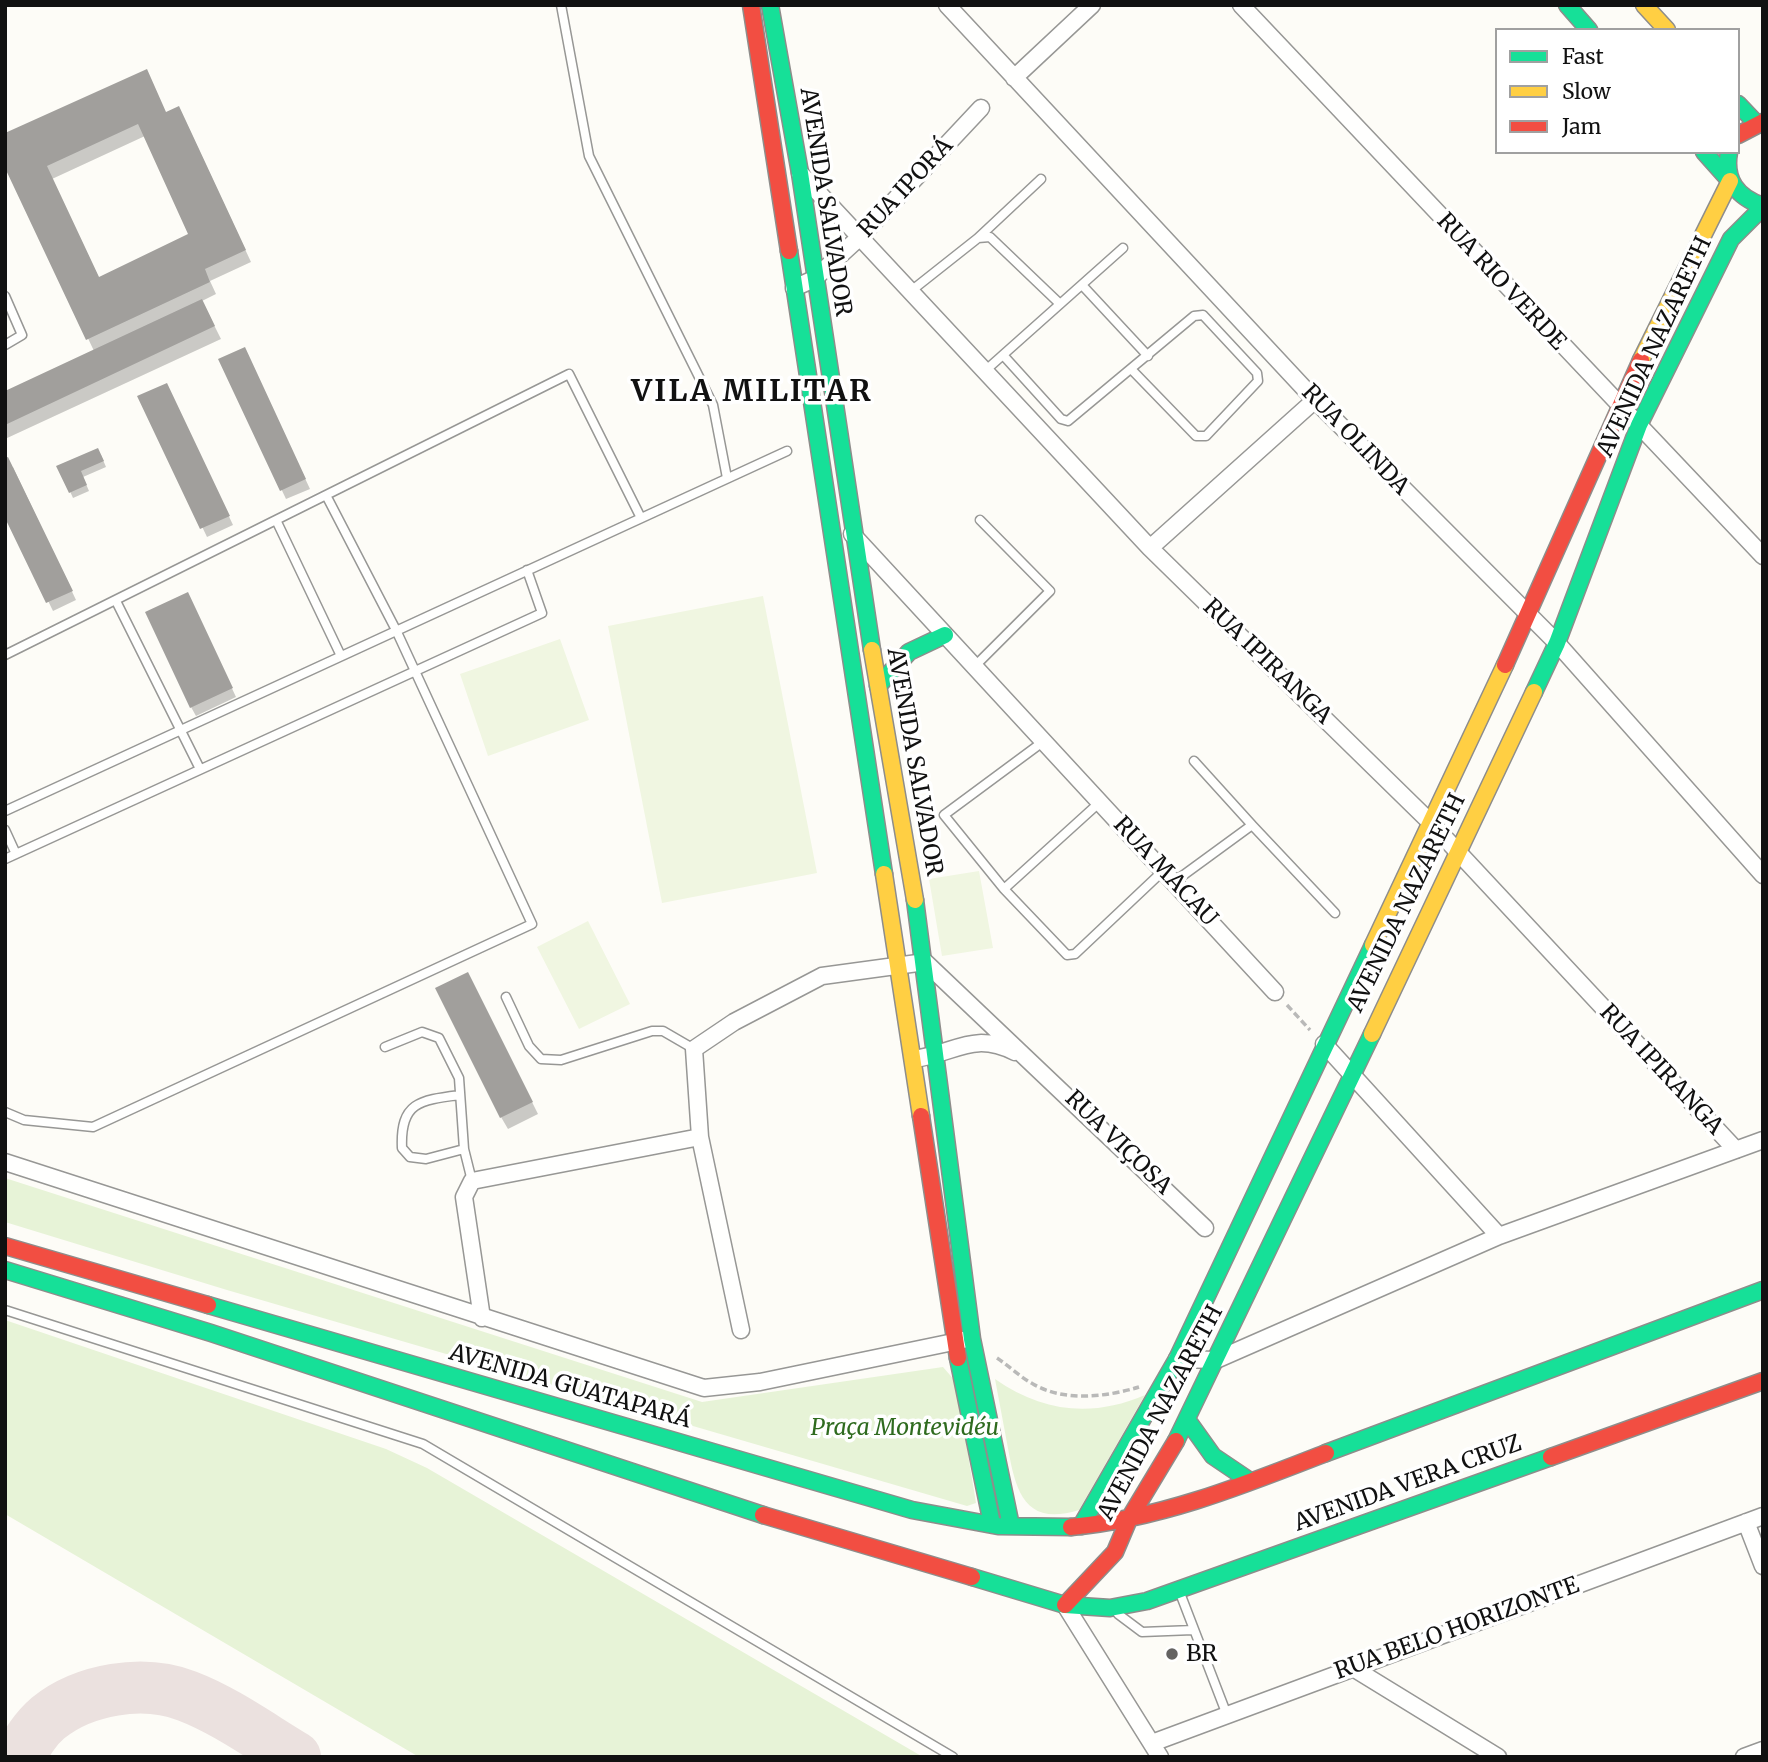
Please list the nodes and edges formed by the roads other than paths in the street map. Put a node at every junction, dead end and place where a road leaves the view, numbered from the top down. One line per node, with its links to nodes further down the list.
1 (561, 5): 40 (lane)
2 (751, 5): 27 (main road, AVENIDA SALVADOR)
3 (770, 5): 18 (main road, AVENIDA SALVADOR)
4 (947, 5): 11 (street, RUA OLINDA)
5 (1092, 5): 11 (street)
6 (1241, 5): 37 (street, RUA RIO VERDE)
7 (1567, 5): 9 (main road)
8 (1644, 5): 10 (main road)
9 (1588, 28)
10 (1665, 28)
11 (1014, 78): 36 (street, RUA OLINDA)
12 (1740, 106): 14 (main road)
13 (981, 108): 22 (street, RUA IPORÁ)
14 (1760, 123): 15 (main road)
15 (1740, 134)
16 (1706, 154): 20 (main road)
17 (1729, 154): 20 (main road)
18 (800, 173): 22 (street, RUA IPIRANGA); 25 (main road, AVENIDA SALVADOR)
19 (1041, 178): 23 (lane)
20 (1730, 181): 21 (main road); 37 (main road, AVENIDA NAZARETH)
21 (1763, 207): 38 (main road, AVENIDA NAZARETH)
22 (861, 236): 25 (street, RUA IPORÁ); 28 (street, RUA IPIRANGA)
23 (978, 238): 28 (lane); 30 (lane)
24 (1123, 248): 26 (lane)
25 (814, 279): 27 (street, RUA IPORÁ); 46 (main road, AVENIDA SALVADOR)
26 (1082, 285): 30 (lane); 33 (lane)
27 (794, 288): 42 (main road, AVENIDA SALVADOR)
28 (911, 291): 34 (street, RUA IPIRANGA)
29 (5, 296): 31 (lane)
30 (1059, 303): 32 (lane)
31 (5, 345)
32 (1003, 355): 34 (lane); 35 (lane)
33 (1148, 356): 35 (lane); 35 (lane)
34 (986, 370): 47 (street, RUA IPIRANGA)
35 (1132, 370)
36 (1315, 400): 47 (street); 51 (street, RUA OLINDA)
37 (1618, 406): 38 (street, RUA RIO VERDE); 51 (main road, AVENIDA NAZARETH)
38 (1639, 425): 48 (street, RUA RIO VERDE); 54 (main road, AVENIDA NAZARETH)
39 (786, 451): 40 (lane)
40 (727, 478): 43 (lane)
41 (327, 497): 43 (lane); 45 (lane); 52 (lane)
42 (829, 510): 46 (street, RUA MACAU); 77 (main road, AVENIDA SALVADOR)
43 (641, 518): 49 (lane)
44 (980, 520): 57 (lane)
45 (277, 522): 50 (lane); 56 (lane)
46 (853, 535): 53 (street, RUA MACAU); 59 (main road, AVENIDA SALVADOR)
47 (1150, 548): 66 (street, RUA IPIRANGA)
48 (1763, 556)
49 (527, 570): 52 (lane); 58 (lane)
50 (116, 601): 55 (lane); 60 (lane)
51 (1528, 617): 54 (street, RUA OLINDA); 66 (main road, AVENIDA NAZARETH)
52 (396, 630): 56 (lane); 58 (lane)
53 (945, 635): 57 (street, RUA MACAU); 59 (main road)
54 (1557, 643): 69 (main road, AVENIDA NAZARETH); 72 (street, RUA OLINDA)
55 (5, 655)
56 (341, 656): 60 (lane)
57 (974, 667): 61 (street, RUA MACAU)
58 (414, 669): 63 (lane); 88 (lane)
59 (878, 686): 76 (main road, AVENIDA SALVADOR)
60 (180, 730): 63 (lane); 65 (lane)
61 (1044, 741): 64 (street, RUA MACAU); 74 (lane)
62 (1194, 761): 67 (lane)
63 (200, 769): 70 (lane)
64 (1100, 802): 73 (street, RUA MACAU); 74 (lane)
65 (5, 811)
66 (1430, 822): 69 (street, RUA IPIRANGA); 80 (main road, AVENIDA NAZARETH)
67 (1252, 825): 73 (lane); 75 (lane)
68 (5, 830): 70 (lane)
69 (1457, 851): 86 (main road, AVENIDA NAZARETH); 92 (street, RUA IPIRANGA)
70 (16, 854): 71 (lane)
71 (5, 859)
72 (1763, 875)
73 (1169, 877): 74 (lane); 78 (street, RUA MACAU)
74 (1004, 889)
75 (1335, 914)
76 (925, 961): 77 (street); 83 (main road, AVENIDA SALVADOR); 85 (street, RUA VIÇOSA)
77 (897, 967): 82 (street); 84 (main road, AVENIDA SALVADOR)
78 (1275, 992)
79 (506, 997): 82 (lane)
80 (1324, 1044): 86 (street); 98 (main road, AVENIDA NAZARETH)
81 (385, 1047): 87 (lane)
82 (694, 1049): 89 (street)
83 (938, 1055): 84 (street, RUA VIÇOSA); 85 (street, RUA VIÇOSA); 104 (main road, AVENIDA SALVADOR)
84 (914, 1059): 105 (main road, AVENIDA SALVADOR)
85 (1030, 1059): 95 (street, RUA VIÇOSA)
86 (1351, 1074): 96 (street); 98 (main road, AVENIDA NAZARETH)
87 (460, 1095): 91 (lane); 91 (lane)
88 (5, 1112)
89 (700, 1137): 94 (street); 103 (street)
90 (1763, 1140): 92 (street)
91 (464, 1149): 94 (lane)
92 (1736, 1150): 96 (street)
93 (5, 1162): 102 (street, AVENIDA GUATAPARÁ)
94 (472, 1181): 102 (street)
95 (1205, 1228)
96 (1499, 1236): 107 (street)
97 (5, 1246): 110 (main road, AVENIDA GUATAPARÁ)
98 (1243, 1260): 106 (main road, AVENIDA NAZARETH); 107 (main road, AVENIDA NAZARETH)
99 (5, 1270): 112 (main road)
100 (1763, 1290): 111 (main road)
101 (5, 1310): 130 (lane)
102 (482, 1318): 105 (street, AVENIDA GUATAPARÁ)
103 (741, 1330)
104 (972, 1339): 105 (street, AVENIDA GUATAPARÁ); 117 (main road, AVENIDA SALVADOR)
105 (955, 1341): 116 (main road, AVENIDA SALVADOR)
106 (1177, 1359): 107 (street); 118 (main road, AVENIDA NAZARETH)
107 (1216, 1360): 109 (main road, AVENIDA NAZARETH)
108 (1763, 1381): 120 (main road, AVENIDA VERA CRUZ)
109 (1188, 1421): 111 (main road); 114 (main road, AVENIDA NAZARETH)
110 (720, 1467): 112 (main road); 116 (main road, AVENIDA GUATAPARÁ)
111 (1250, 1481): 114 (main road)
112 (708, 1499): 122 (main road)
113 (1763, 1516): 115 (street, RUA BELO HORIZONTE)
114 (1129, 1519): 118 (main road, AVENIDA GUATAPARÁ); 122 (main road, AVENIDA NAZARETH)
115 (1746, 1522): 119 (street); 126 (street, RUA BELO HORIZONTE)
116 (992, 1524): 117 (main road, AVENIDA GUATAPARÁ)
117 (1011, 1526): 118 (main road, AVENIDA GUATAPARÁ)
118 (1081, 1526)
119 (1763, 1566)
120 (1179, 1590): 121 (main road, AVENIDA VERA CRUZ); 124 (lane)
121 (1131, 1604): 123 (main road, AVENIDA VERA CRUZ); 125 (lane)
122 (1065, 1605): 123 (main road, AVENIDA VERA CRUZ); 128 (street)
123 (1110, 1608): 125 (lane)
124 (1193, 1630): 125 (lane); 127 (lane)
125 (1142, 1632)
126 (1353, 1668): 127 (street, RUA BELO HORIZONTE); 131 (street)
127 (1227, 1715): 128 (street, RUA BELO HORIZONTE)
128 (1156, 1750)
129 (1763, 1750): 132 (street)
130 (953, 1757)
131 (1498, 1757)
132 (1744, 1757)

